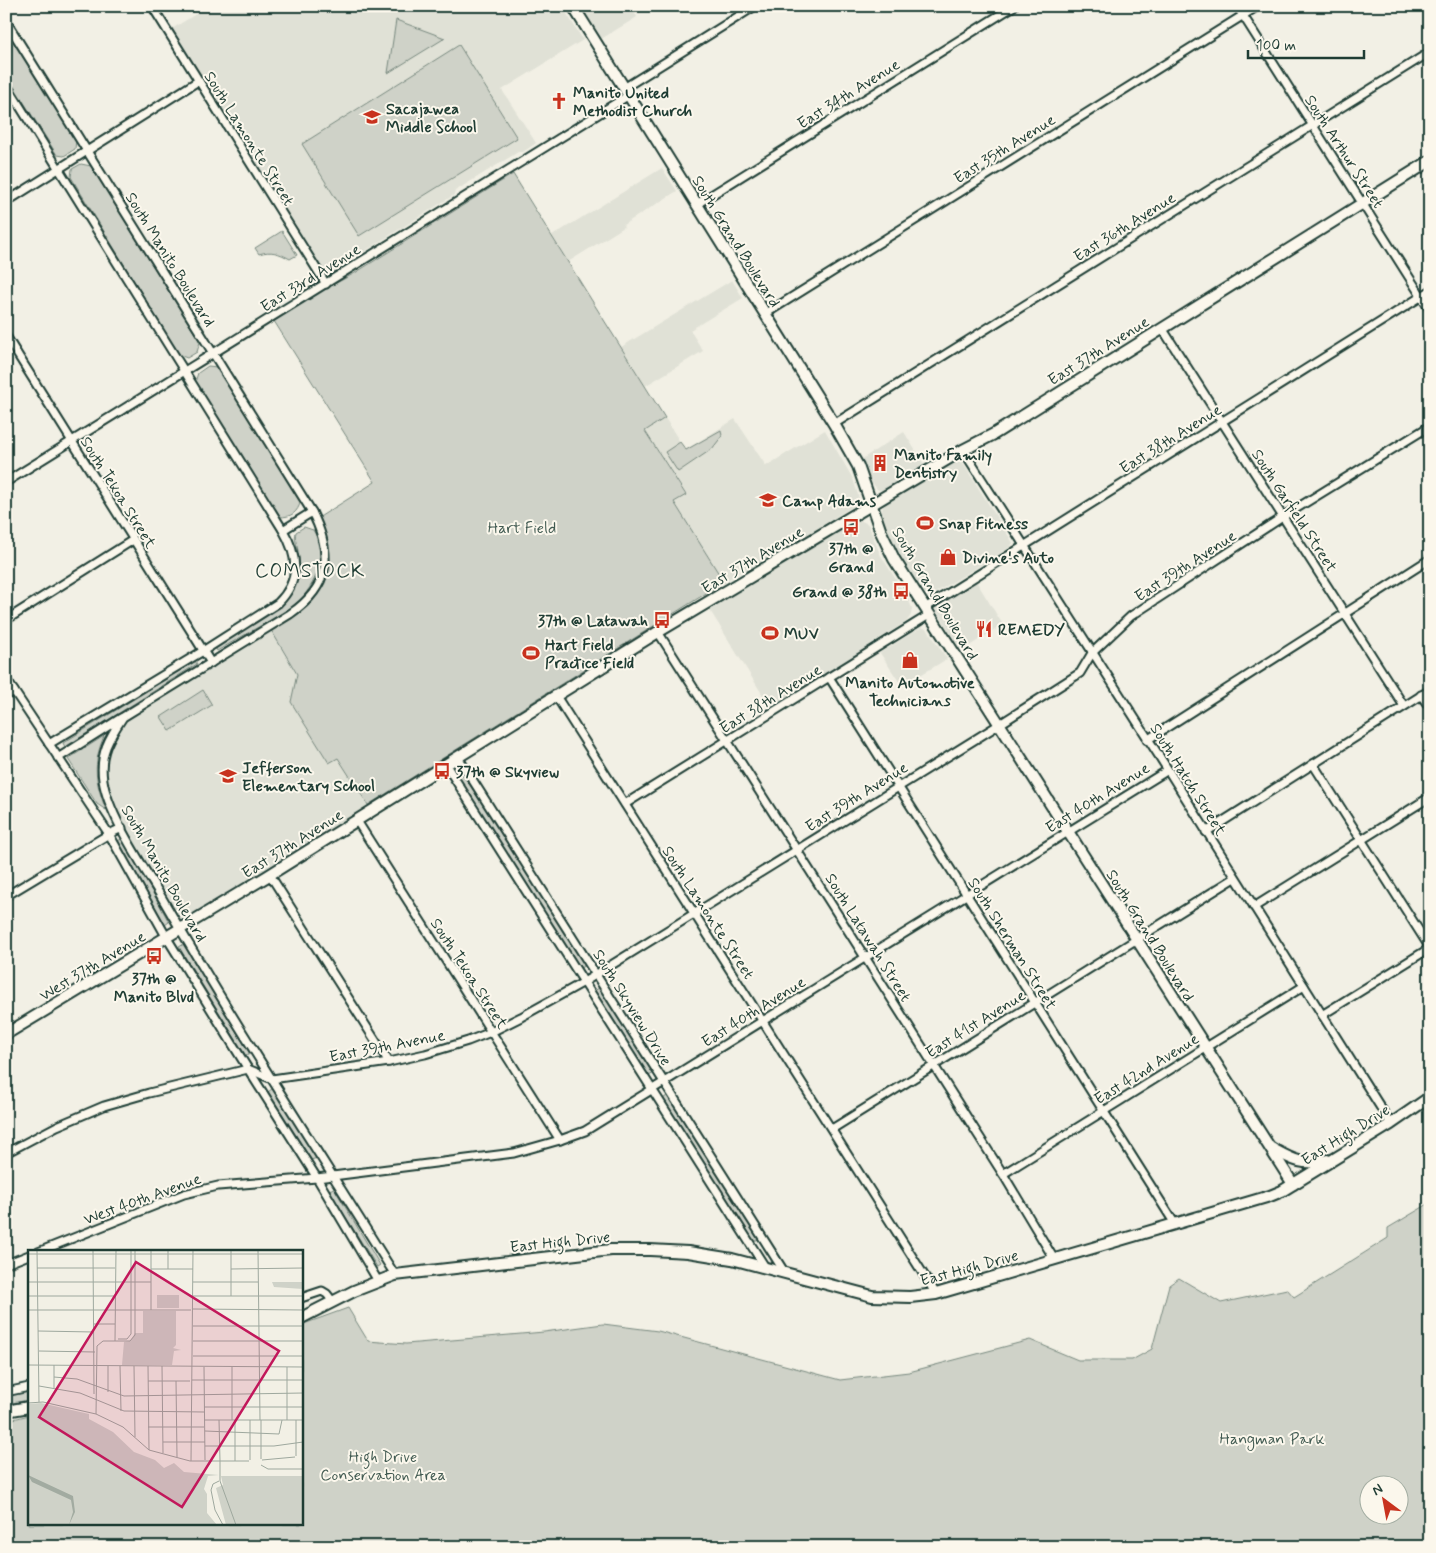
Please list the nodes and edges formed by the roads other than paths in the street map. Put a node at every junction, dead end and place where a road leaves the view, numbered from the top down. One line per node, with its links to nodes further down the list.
1 (152, 6): 10 (street, South Lamonte Street)
2 (573, 6): 12 (main road, South Grand Boulevard)
3 (755, 6): 12 (street, East 33rd Avenue)
4 (1014, 6): 19 (street, East 34th Avenue)
5 (1237, 6): 7 (street, South Arthur Street)
6 (1258, 6): 7 (street, East 35th Avenue)
7 (1243, 16): 13 (street, South Arthur Street); 24 (street, East 35th Avenue)
8 (6, 21): 14 (street, South Manito Boulevard)
9 (1430, 52): 13 (street, East 36th Avenue)
10 (198, 80): 14 (street); 20 (street, South Lamonte Street)
11 (6, 84): 16 (street)
12 (626, 91): 19 (main road, South Grand Boulevard); 20 (street, East 33rd Avenue)
13 (1312, 126): 18 (street, South Arthur Street); 30 (street, East 36th Avenue)
14 (88, 151): 16 (street); 27 (street, South Manito Boulevard)
15 (1430, 161): 18 (main road, East 37th Avenue)
16 (59, 169): 17 (street); 28 (street)
17 (6, 202)
18 (1362, 203): 22 (street, South Arthur Street); 25 (main road, East 37th Avenue)
19 (697, 204): 24 (main road, South Grand Boulevard)
20 (326, 284): 27 (street, East 33rd Avenue)
21 (1430, 291): 22 (street, East 38th Avenue)
22 (1422, 296): 23 (street, South Arthur Street); 29 (street, East 38th Avenue)
23 (1430, 310)
24 (765, 314): 30 (main road, South Grand Boulevard)
25 (1162, 328): 29 (street, South Garfield Street); 33 (main road, East 37th Avenue)
26 (7, 339): 32 (street, South Tekoa Street)
27 (214, 354): 28 (street, East 33rd Avenue); 36 (street, South Manito Boulevard)
28 (184, 371): 32 (street, East 33rd Avenue); 38 (street)
29 (1221, 422): 37 (street, South Garfield Street); 40 (street, East 38th Avenue)
30 (834, 424): 35 (main road, South Grand Boulevard)
31 (1430, 426): 37 (street, East 39th Avenue)
32 (71, 441): 34 (street, East 33rd Avenue); 39 (street, South Tekoa Street)
33 (963, 450): 35 (main road, East 37th Avenue); 40 (street, South Hatch Street)
34 (6, 482)
35 (872, 505): 42 (main road, South Grand Boulevard); 45 (main road, East 37th Avenue)
36 (312, 512): 38 (street); 48 (street, South Manito Boulevard)
37 (1284, 516): 43 (street, South Garfield Street); 47 (street, East 39th Avenue)
38 (283, 530): 46 (street)
39 (133, 540): 44 (street); 46 (street, South Tekoa Street)
40 (1024, 545): 42 (street, East 38th Avenue); 47 (street, South Hatch Street)
41 (1430, 559): 43 (street, East 40th Avenue)
42 (927, 611): 49 (street, East 38th Avenue); 59 (main road, South Grand Boulevard)
43 (1345, 612): 56 (street, South Garfield Street); 60 (street, East 40th Avenue)
44 (6, 620)
45 (658, 632): 55 (main road, East 37th Avenue); 61 (street, South Latawah Street)
46 (203, 651): 48 (street, South Tekoa Street); 62 (street)
47 (1092, 653): 59 (street, East 39th Avenue); 60 (street, South Hatch Street)
48 (211, 663): 58 (street, South Manito Boulevard)
49 (829, 677): 61 (street, East 38th Avenue); 68 (street, South Sherman Street)
50 (6, 679): 52 (street, South Manito Boulevard)
51 (1430, 690): 53 (street)
52 (14, 691): 54 (street); 62 (street, South Manito Boulevard)
53 (1421, 695): 56 (street); 57 (street)
54 (6, 696)
55 (556, 696): 63 (main road, East 37th Avenue); 70 (street, South Lamonte Street)
56 (1404, 706): 65 (street)
57 (1430, 708)
58 (122, 717): 64 (street); 72 (street, South Manito Boulevard)
59 (1000, 724): 68 (street, East 39th Avenue); 73 (main road, South Grand Boulevard)
60 (1147, 740): 67 (street, South Hatch Street)
61 (728, 741): 70 (street, East 38th Avenue); 77 (street, South Latawah Street)
62 (49, 744): 64 (street, South Manito Boulevard)
63 (458, 757): 66 (main road, East 37th Avenue); 89 (street, South Skyview Drive)
64 (58, 758): 75 (street, South Manito Boulevard)
65 (1313, 764): 74 (street); 76 (street)
66 (446, 765): 71 (main road, East 37th Avenue); 90 (street, South Skyview Drive)
67 (1168, 770): 73 (street, East 40th Avenue); 74 (street, South Hatch Street)
68 (898, 786): 77 (street, East 39th Avenue); 80 (street, South Sherman Street)
69 (1430, 797): 76 (street)
70 (624, 804): 83 (street, South Lamonte Street)
71 (357, 821): 78 (main road, East 37th Avenue); 95 (street, South Tekoa Street)
72 (122, 828): 75 (street); 84 (street, South Manito Boulevard)
73 (1068, 832): 80 (street, East 40th Avenue); 86 (main road, South Grand Boulevard)
74 (1206, 832): 79 (street, South Hatch Street)
75 (108, 834): 81 (street); 85 (street, South Manito Boulevard)
76 (1361, 840): 82 (street); 87 (street)
77 (797, 849): 83 (street, East 39th Avenue); 88 (street, South Latawah Street)
78 (270, 875): 84 (main road, East 37th Avenue); 98 (street)
79 (1235, 878): 82 (street, South Hatch Street); 86 (street, East 41st Avenue)
80 (966, 894): 88 (street, East 40th Avenue); 92 (street, South Sherman Street)
81 (6, 896)
82 (1254, 907): 91 (street, South Hatch Street)
83 (694, 913): 89 (street, East 39th Avenue); 94 (street, South Lamonte Street)
84 (180, 930): 85 (main road, East 37th Avenue); 101 (street, South Manito Boulevard)
85 (167, 938): 96 (main road, West 37th Avenue); 100 (street, South Manito Boulevard)
86 (1136, 939): 92 (street, East 41st Avenue); 97 (main road, South Grand Boulevard)
87 (1430, 948): 93 (street)
88 (866, 957): 94 (street, East 40th Avenue); 99 (street, South Latawah Street)
89 (596, 974): 90 (street, East 39th Avenue); 102 (street, South Skyview Drive)
90 (584, 982): 95 (street, East 39th Avenue); 103 (street, South Skyview Drive)
91 (1304, 986): 93 (street, South Hatch Street); 97 (street, East 42nd Avenue)
92 (1035, 1003): 99 (street, East 41st Avenue); 105 (street, South Sherman Street)
93 (1322, 1015): 106 (street, South Hatch Street)
94 (762, 1021): 102 (street, East 40th Avenue); 107 (street, South Lamonte Street)
95 (491, 1032): 98 (street, East 39th Avenue); 108 (street, South Tekoa Street)
96 (6, 1034)
97 (1205, 1047): 105 (street, East 42nd Avenue); 109 (main road, South Grand Boulevard)
98 (389, 1062): 101 (street, East 39th Avenue)
99 (934, 1065): 107 (street, East 41st Avenue); 112 (street, South Latawah Street)
100 (248, 1069): 101 (street); 110 (street); 114 (street, South Manito Boulevard)
101 (272, 1079): 113 (street, South Manito Boulevard)
102 (665, 1082): 103 (street, East 40th Avenue); 122 (street, South Skyview Drive)
103 (652, 1090): 108 (street, East 40th Avenue); 121 (street, South Skyview Drive)
104 (1429, 1099): 106 (main road, East High Drive)
105 (1104, 1111): 112 (street, East 42nd Avenue); 116 (street, South Sherman Street)
106 (1391, 1124): 111 (main road, East High Drive)
107 (832, 1129): 125 (street, South Lamonte Street)
108 (560, 1140): 113 (street, East 40th Avenue)
109 (1269, 1148): 111 (main road); 115 (main road, South Grand Boulevard)
110 (6, 1153)
111 (1336, 1158): 115 (main road, East High Drive)
112 (1003, 1174): 119 (street, South Latawah Street)
113 (332, 1175): 114 (street, East 40th Avenue); 123 (street, South Manito Boulevard)
114 (318, 1178): 117 (street, West 40th Avenue); 124 (street, South Manito Boulevard)
115 (1293, 1184): 116 (main road, East High Drive)
116 (1175, 1224): 119 (main road, East High Drive)
117 (43, 1250)
118 (28, 1255): 120 (street)
119 (1054, 1259): 125 (main road, East High Drive)
120 (6, 1264)
121 (765, 1266): 122 (main road, East High Drive); 123 (main road, East High Drive)
122 (785, 1272): 125 (main road, East High Drive)
123 (395, 1275): 124 (main road, East High Drive)
124 (378, 1281): 127 (main road, East High Drive)
125 (936, 1294)
126 (302, 1298): 127 (street)
127 (333, 1302): 128 (main road, East High Drive)
128 (302, 1318)
129 (28, 1387): 130 (street)
130 (6, 1392)
131 (28, 1407): 132 (main road)
132 (6, 1412)

